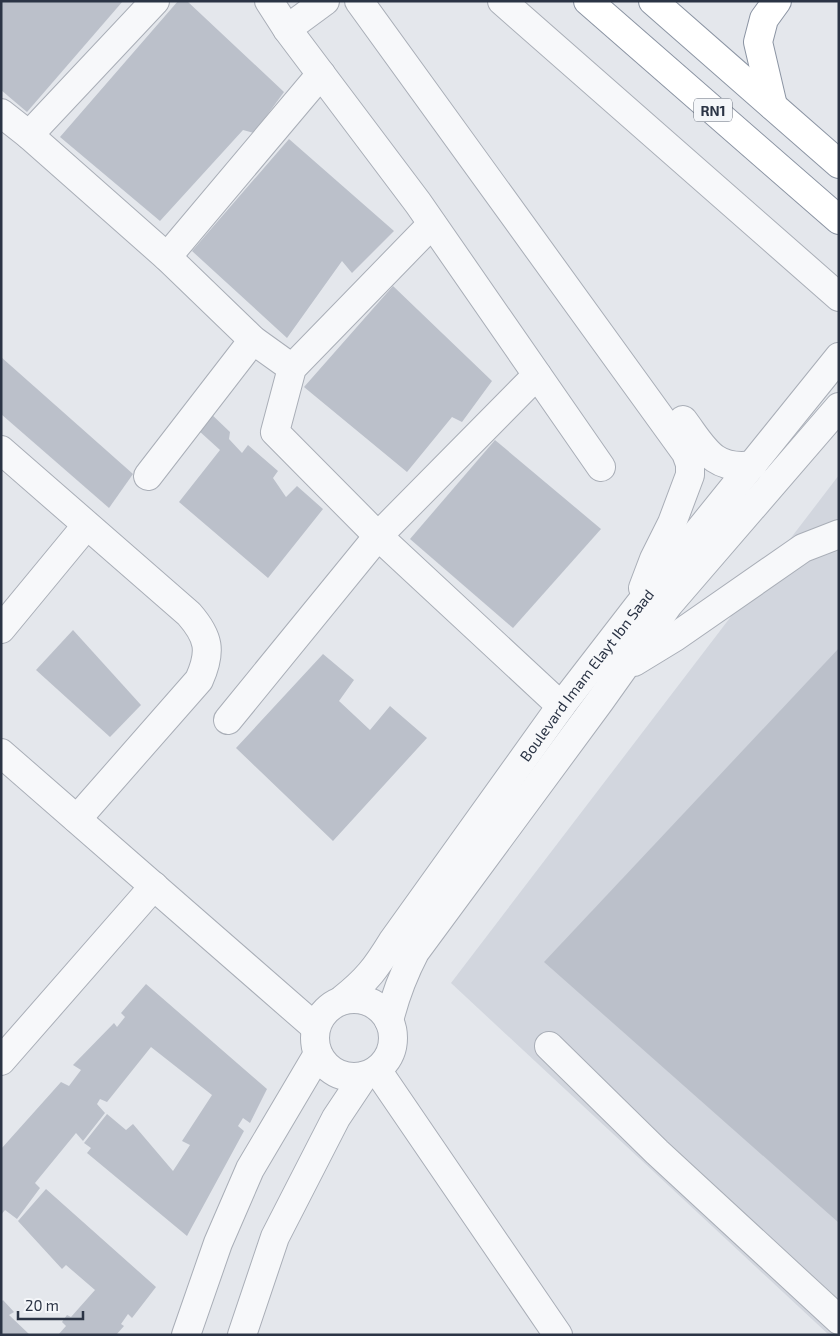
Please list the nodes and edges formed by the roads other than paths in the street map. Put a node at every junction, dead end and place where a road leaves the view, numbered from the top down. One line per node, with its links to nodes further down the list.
1 (154, 1): 13 (street)
2 (325, 1): 9 (street)
3 (359, 1): 31 (street)
4 (379, 1): 25 (street)
5 (502, 1): 18 (street)
6 (588, 1): 15 (highway, RN1)
7 (653, 1): 11 (highway, RN1)
8 (777, 1): 11 (highway)
9 (282, 12): 10 (street)
10 (321, 74): 16 (street); 17 (street)
11 (773, 106): 14 (highway, RN1)
12 (1, 113): 13 (street)
13 (29, 135): 17 (street)
14 (839, 164)
15 (839, 220)
16 (432, 224): 21 (street); 22 (street)
17 (166, 257): 19 (street)
18 (839, 297)
19 (253, 340): 21 (street); 27 (street)
20 (839, 357): 25 (street, Boulevard Imam Elayt Ibn Saad)
21 (292, 368): 30 (street)
22 (537, 375): 26 (street); 30 (street)
23 (839, 407): 33 (street, Boulevard Imam Elayt Ibn Saad)
24 (1, 450): 28 (street)
25 (753, 465): 31 (street, Boulevard Imam Elayt Ibn Saad)
26 (601, 467)
27 (148, 476)
28 (86, 526): 32 (street); 37 (street)
29 (839, 534): 33 (street)
30 (378, 536): 34 (street); 35 (street)
31 (639, 605): 34 (street, Boulevard Imam Elayt Ibn Saad)
32 (1, 629)
33 (624, 668): 40 (street, Boulevard Imam Elayt Ibn Saad)
34 (561, 706): 39 (street, Boulevard Imam Elayt Ibn Saad)
35 (228, 720)
36 (1, 753): 37 (street)
37 (77, 819): 38 (street)
38 (154, 886): 41 (street); 44 (street)
39 (343, 999): 40 (street); 41 (street)
40 (389, 1021): 45 (street)
41 (315, 1027): 43 (street)
42 (549, 1046): 46 (street)
43 (318, 1054): 45 (street); 47 (street)
44 (1, 1062)
45 (370, 1073): 48 (street); 49 (street)
46 (839, 1320)
47 (186, 1335)
48 (242, 1335)
49 (558, 1335)

